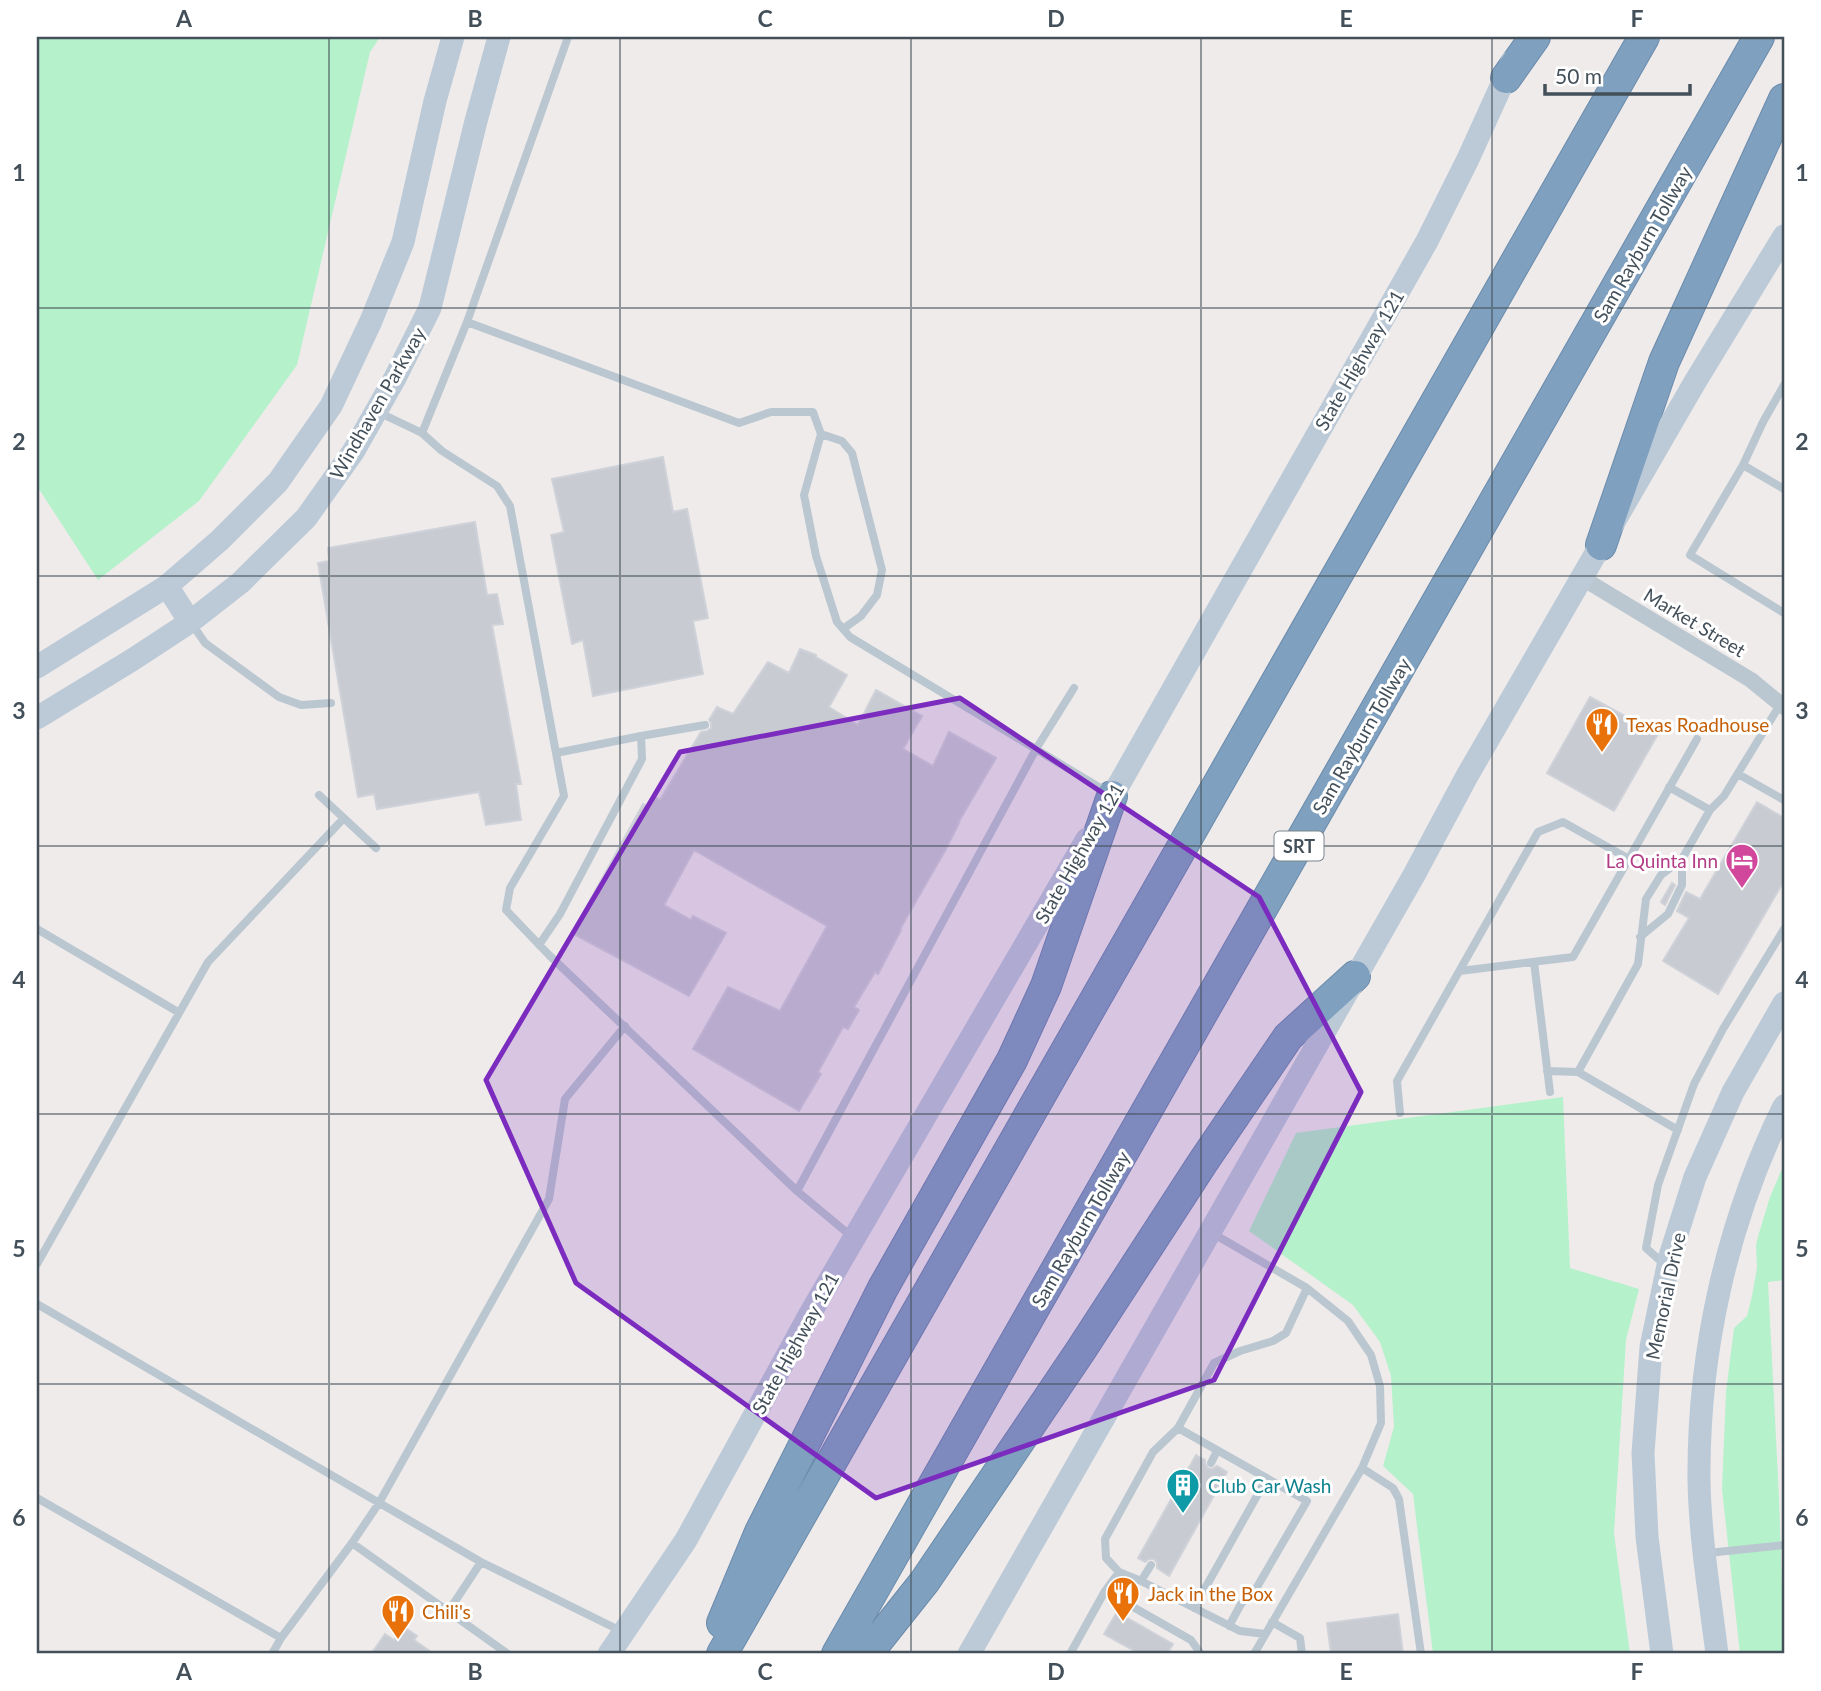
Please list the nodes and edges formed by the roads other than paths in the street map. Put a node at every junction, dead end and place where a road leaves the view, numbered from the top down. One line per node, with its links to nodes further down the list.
1 (453, 37): 20 (main road, Windhaven Parkway)
2 (499, 37): 13 (main road, Windhaven Parkway)
3 (568, 37): 11 (lane)
4 (1523, 37): 8 (main road, State Highway 121)
5 (1535, 37): 8 (highway)
6 (1644, 37): 93 (highway)
7 (1759, 37): 94 (highway, Sam Rayburn Tollway / SRT)
8 (1506, 78): 37 (main road, State Highway 121)
9 (1784, 99): 18 (highway)
10 (1784, 236): 18 (main road)
11 (467, 322): 14 (lane); 15 (lane)
12 (1784, 385): 16 (lane)
13 (376, 412): 14 (lane); 22 (main road, Windhaven Parkway)
14 (422, 433): 33 (lane)
15 (821, 434): 23 (lane); 23 (lane)
16 (1743, 466): 17 (lane); 21 (lane)
17 (1784, 489)
18 (1601, 545): 19 (main road)
19 (1582, 578): 27 (street, Market Street); 50 (main road)
20 (167, 586): 22 (main road); 24 (main road, Windhaven Parkway)
21 (1784, 612)
22 (190, 622): 26 (lane); 28 (main road, Windhaven Parkway)
23 (842, 629): 32 (lane)
24 (37, 667)
25 (1074, 688): 32 (lane)
26 (331, 703)
27 (1783, 703): 34 (lane)
28 (37, 718)
29 (705, 725): 30 (lane)
30 (641, 736): 33 (lane); 47 (lane)
31 (1697, 739): 35 (lane)
32 (1036, 749): 37 (lane); 60 (lane)
33 (556, 752): 47 (lane)
34 (1738, 774): 38 (lane); 39 (lane)
35 (1669, 788): 39 (lane); 42 (lane)
36 (319, 795): 40 (lane)
37 (1112, 796): 62 (main road, State Highway 121); 92 (highway)
38 (1784, 800)
39 (1710, 810): 43 (lane)
40 (344, 818): 41 (lane); 52 (lane)
41 (376, 848)
42 (1629, 859): 48 (lane); 49 (lane)
43 (1682, 859): 46 (lane); 46 (lane)
44 (37, 929): 52 (lane)
45 (1784, 929): 59 (lane)
46 (1640, 937): 55 (lane)
47 (539, 945): 53 (lane)
48 (1534, 962): 49 (lane); 54 (lane)
49 (1460, 971): 58 (lane)
50 (1356, 976): 61 (main road); 95 (highway)
51 (1784, 1003): 64 (main road, Memorial Drive)
52 (178, 1012): 63 (lane)
53 (625, 1026): 60 (lane); 73 (lane)
54 (1547, 1070): 55 (lane); 56 (lane)
55 (1578, 1072): 59 (lane)
56 (1550, 1092)
57 (1784, 1106): 76 (main road)
58 (1400, 1113)
59 (1678, 1130): 64 (lane)
60 (797, 1191): 62 (lane)
61 (1209, 1231): 65 (lane); 96 (main road)
62 (854, 1239): 86 (main road, State Highway 121)
63 (37, 1264)
64 (1668, 1267): 102 (main road, Memorial Drive)
65 (1307, 1288): 67 (lane); 70 (lane)
66 (37, 1304): 73 (lane)
67 (1178, 1429): 68 (lane); 79 (lane)
68 (1217, 1451): 69 (lane); 71 (lane)
69 (1211, 1463)
70 (1362, 1468): 84 (lane); 101 (lane)
71 (1267, 1478): 82 (lane); 85 (lane)
72 (37, 1498): 88 (lane)
73 (379, 1503): 74 (lane); 77 (lane)
74 (352, 1543): 83 (lane); 88 (lane)
75 (1784, 1545): 76 (lane)
76 (1705, 1553): 103 (main road)
77 (481, 1562): 83 (lane); 86 (lane)
78 (1151, 1565): 80 (lane)
79 (1119, 1572): 80 (lane); 81 (lane)
80 (1141, 1581): 82 (lane)
81 (1105, 1591): 97 (lane); 98 (lane)
82 (1194, 1608): 85 (lane)
83 (448, 1612): 90 (lane)
84 (1272, 1622): 87 (lane); 100 (lane)
85 (1229, 1626): 87 (lane)
86 (624, 1633): 91 (main road, State Highway 121)
87 (1265, 1634): 99 (lane)
88 (281, 1638): 89 (lane)
89 (272, 1654)
90 (508, 1654)
91 (609, 1654)
92 (708, 1654)
93 (722, 1654)
94 (837, 1654)
95 (866, 1654)
96 (969, 1654)
97 (1070, 1654)
98 (1201, 1654)
99 (1254, 1654)
100 (1302, 1654)
101 (1421, 1654)
102 (1662, 1654)
103 (1717, 1654)

